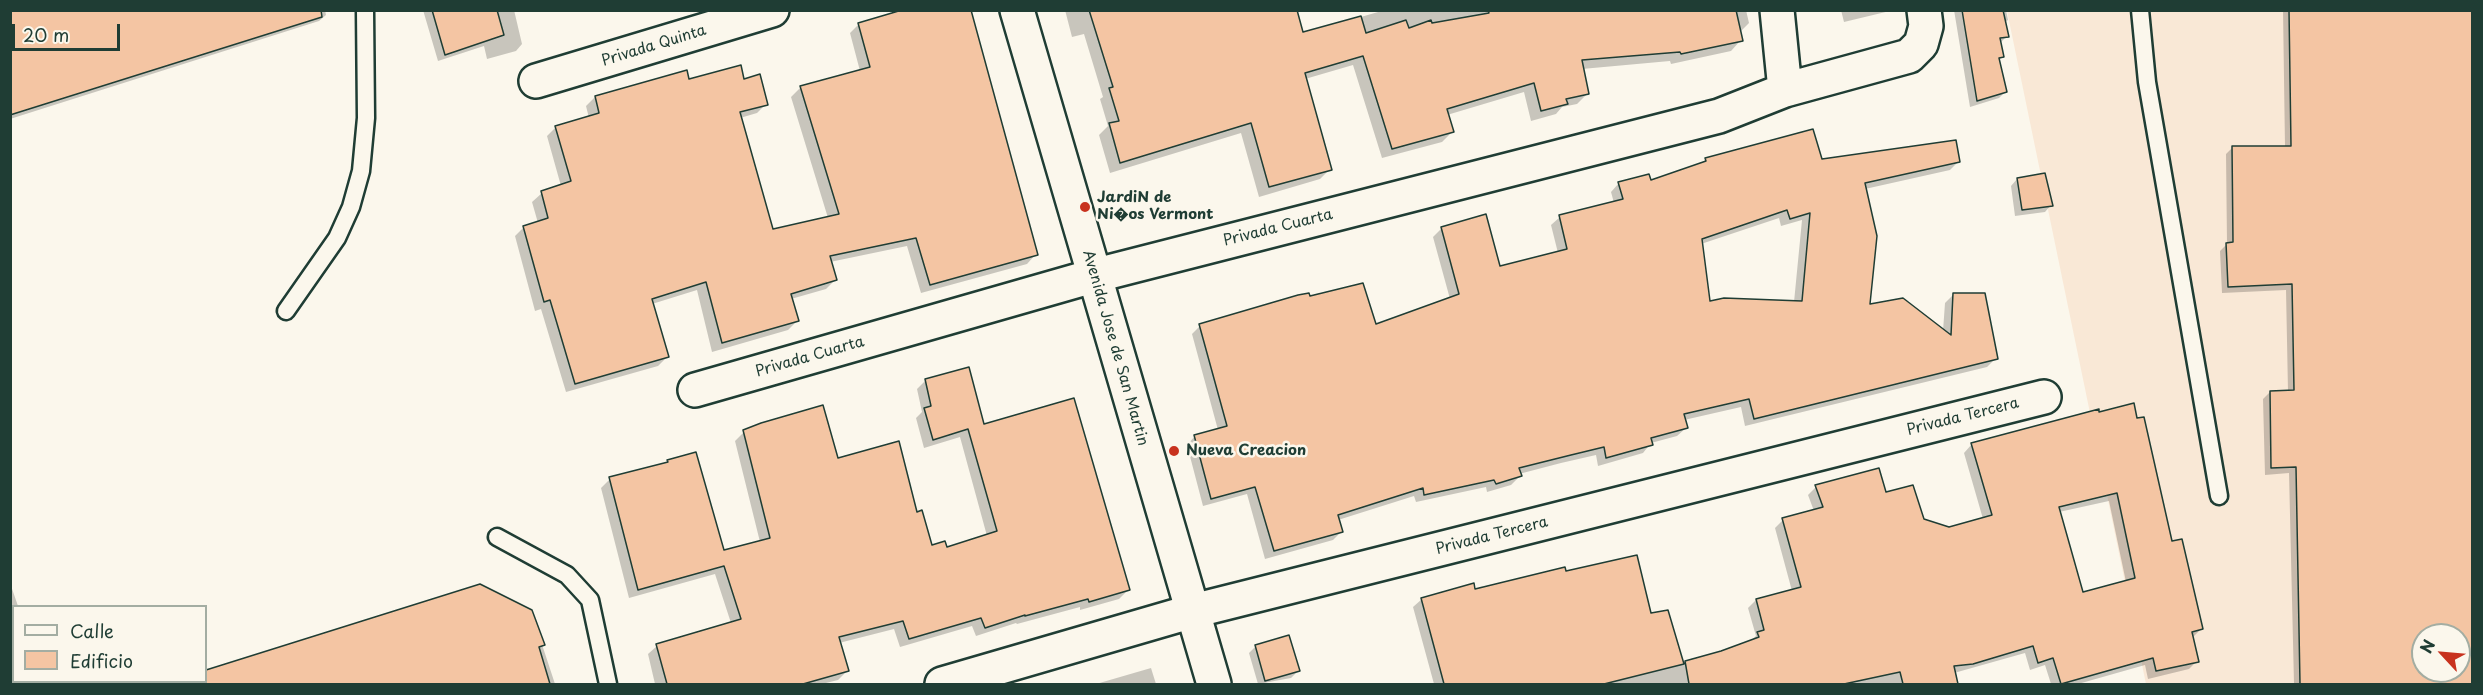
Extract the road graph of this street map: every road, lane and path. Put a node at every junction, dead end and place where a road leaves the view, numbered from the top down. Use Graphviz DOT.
graph roads {
  1 [pos="365,10"];
  2 [pos="772,10"];
  3 [pos="1017,10"];
  4 [pos="1777,10"];
  5 [pos="1924,10"];
  6 [pos="2140,10"];
  7 [pos="536,81"];
  8 [pos="1785,90"];
  9 [pos="1093,276"];
  10 [pos="286,311"];
  11 [pos="695,390"];
  12 [pos="2044,397"];
  13 [pos="2219,496"];
  14 [pos="497,537"];
  15 [pos="1193,611"];
  16 [pos="608,684"];
  17 [pos="942,684"];
  18 [pos="1214,684"];
  1 -- 10 [label="lane"];
  2 -- 7 [label="street, Privada Quinta"];
  3 -- 9 [label="street, Avenida Jose de San Martin"];
  4 -- 8 [label="street"];
  5 -- 8 [label="street, Privada Cuarta"];
  6 -- 13 [label="lane"];
  8 -- 9 [label="street, Privada Cuarta"];
  9 -- 11 [label="street, Privada Cuarta"];
  9 -- 15 [label="street, Avenida Jose de San Martin"];
  12 -- 15 [label="street, Privada Tercera"];
  14 -- 16 [label="lane"];
  15 -- 17 [label="street, Privada Tercera"];
  15 -- 18 [label="street, Avenida Jose de San Martin"];
}
